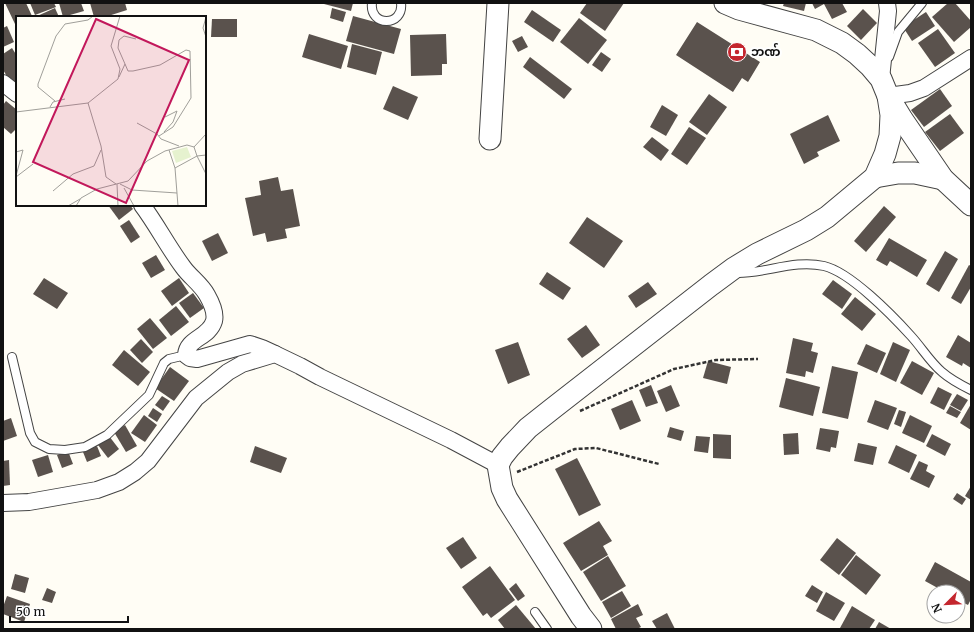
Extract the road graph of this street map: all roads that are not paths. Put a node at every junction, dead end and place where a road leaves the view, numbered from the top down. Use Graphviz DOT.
graph roads {
  1 [pos="372,3"];
  2 [pos="401,3"];
  3 [pos="498,3"];
  4 [pos="725,3"];
  5 [pos="887,3"];
  6 [pos="922,3"];
  7 [pos="971,58"];
  8 [pos="3,83"];
  9 [pos="885,88"];
  10 [pos="16,93"];
  11 [pos="490,140"];
  12 [pos="875,177"];
  13 [pos="943,179"];
  14 [pos="971,205"];
  15 [pos="143,206"];
  16 [pos="730,271"];
  17 [pos="275,354"];
  18 [pos="186,355"];
  19 [pos="12,357"];
  20 [pos="971,390"];
  21 [pos="499,472"];
  22 [pos="3,503"];
  23 [pos="534,612"];
  24 [pos="547,629"];
  25 [pos="591,629"];
  1 -- 2 [label="lane"];
  3 -- 11 [label="street"];
  4 -- 9 [label="street"];
  5 -- 9 [label="street"];
  6 -- 9 [label="lane"];
  7 -- 9 [label="street"];
  8 -- 10 [label="street"];
  9 -- 12 [label="street"];
  9 -- 13 [label="street"];
  12 -- 13 [label="street"];
  12 -- 16 [label="street"];
  13 -- 14 [label="street"];
  15 -- 18 [label="street"];
  16 -- 20 [label="lane"];
  16 -- 21 [label="street"];
  17 -- 18 [label="street"];
  17 -- 21 [label="street"];
  17 -- 22 [label="street"];
  18 -- 19 [label="lane"];
  21 -- 25 [label="street"];
  23 -- 24 [label="lane"];
}
